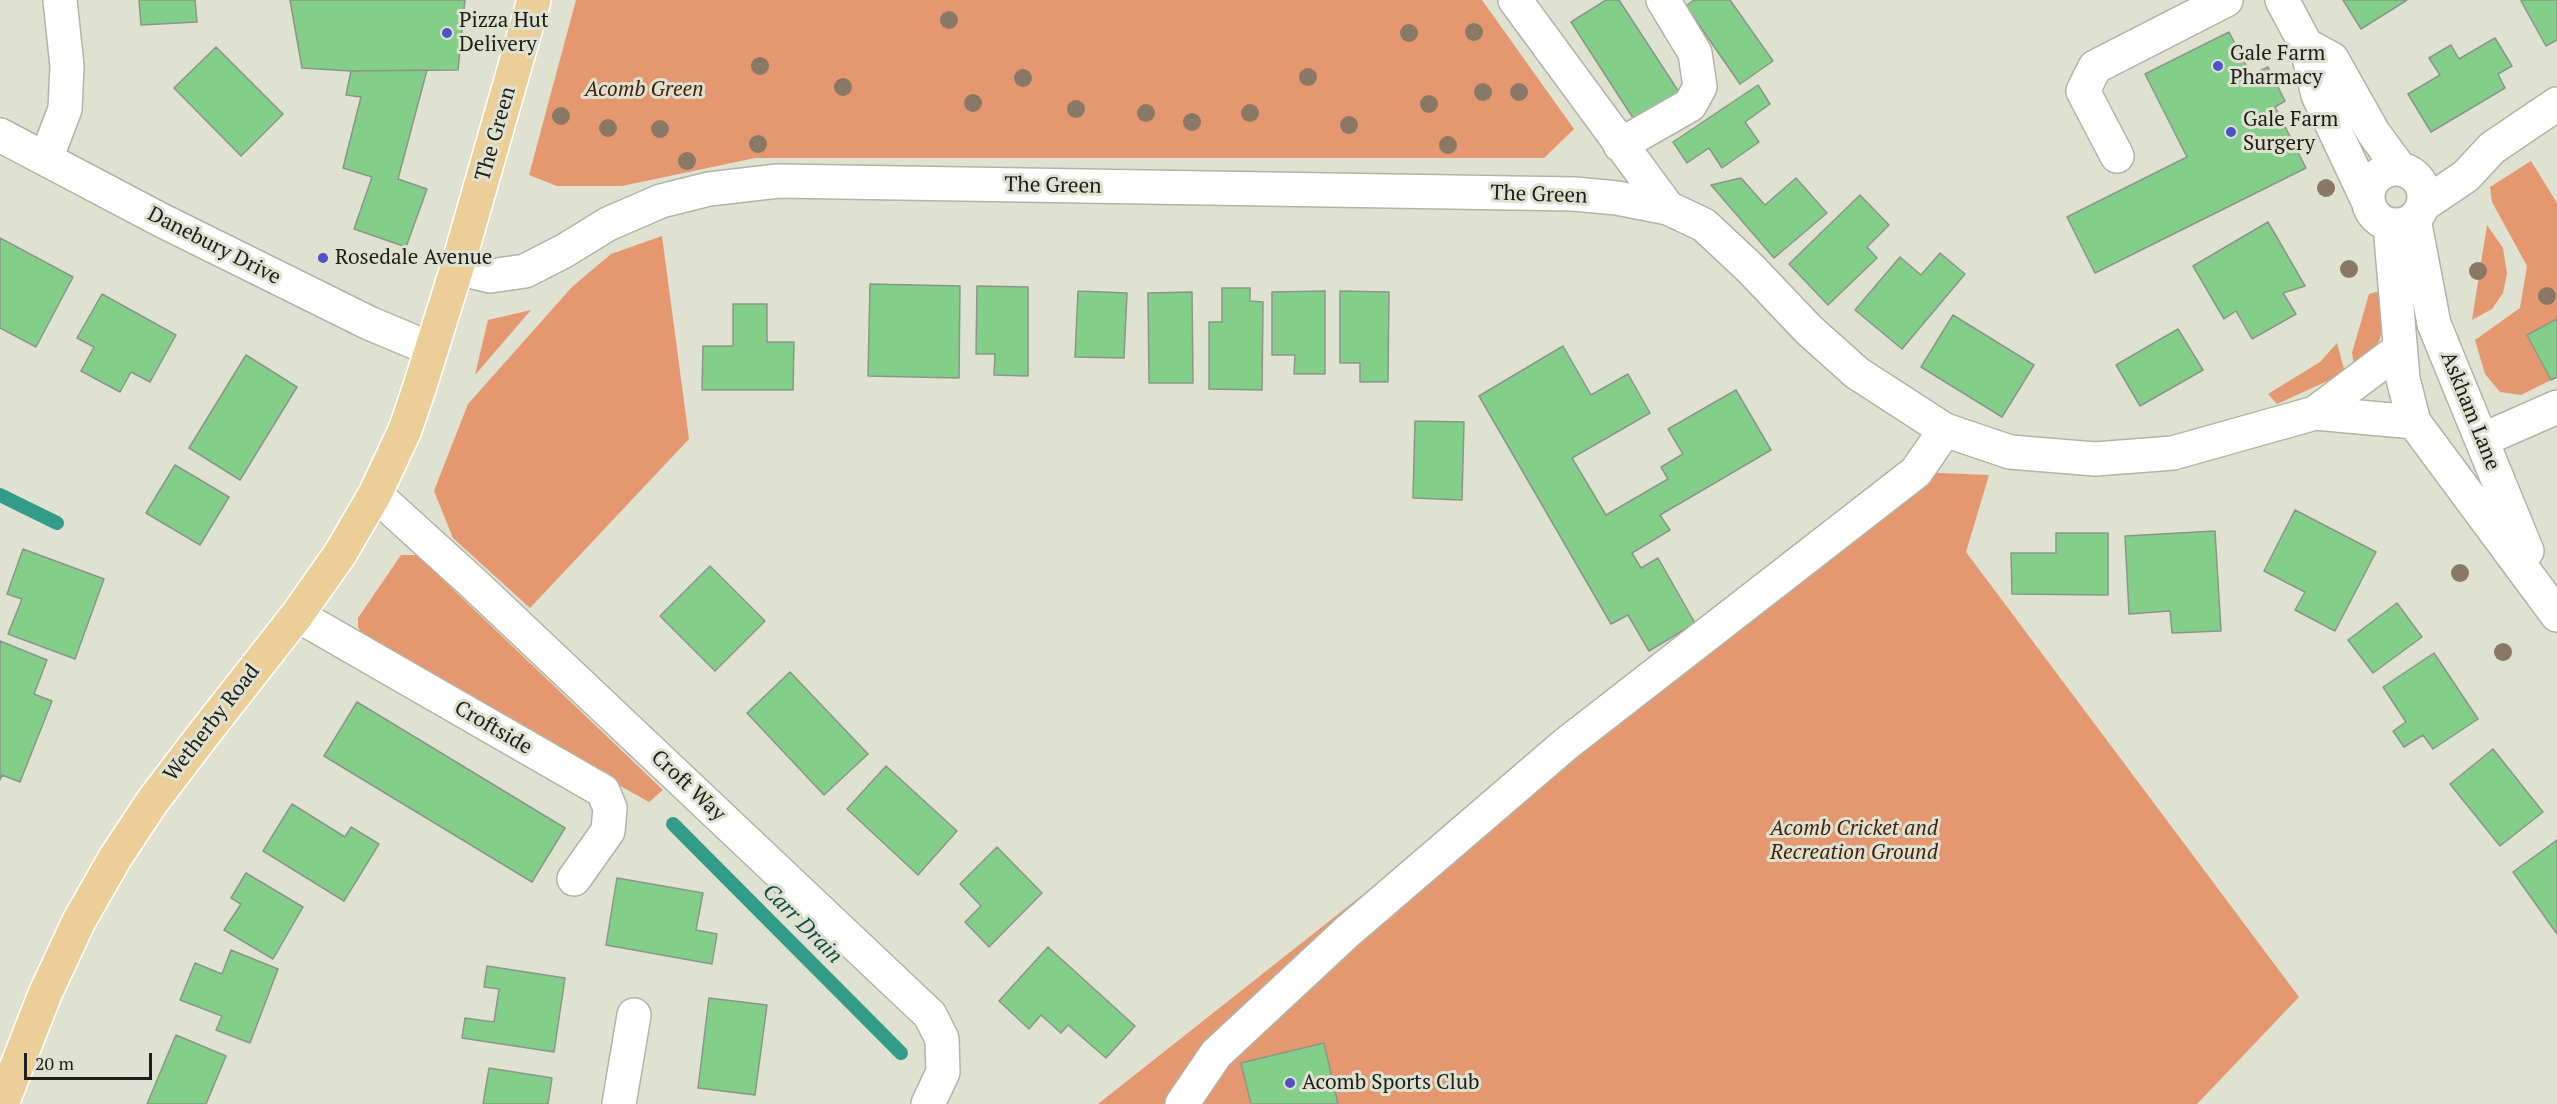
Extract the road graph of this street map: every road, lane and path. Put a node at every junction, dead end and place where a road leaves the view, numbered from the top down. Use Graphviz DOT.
graph roads {
  1 [pos="60,0"];
  2 [pos="534,0"];
  3 [pos="1515,0"];
  4 [pos="1663,0"];
  5 [pos="2226,0"];
  6 [pos="2282,0"];
  7 [pos="2306,45"];
  8 [pos="2557,104"];
  9 [pos="0,135"];
  10 [pos="1620,145"];
  11 [pos="2492,148"];
  12 [pos="2117,156"];
  13 [pos="46,159"];
  14 [pos="2406,171"];
  15 [pos="2367,199"];
  16 [pos="1668,208"];
  17 [pos="2409,217"];
  18 [pos="457,268"];
  19 [pos="431,349"];
  20 [pos="2400,349"];
  21 [pos="2557,407"];
  22 [pos="2315,414"];
  23 [pos="2414,422"];
  24 [pos="1945,430"];
  25 [pos="2482,440"];
  26 [pos="375,494"];
  27 [pos="2551,605"];
  28 [pos="297,615"];
  29 [pos="574,879"];
  30 [pos="634,1015"];
  31 [pos="2,1104"];
  32 [pos="619,1104"];
  33 [pos="928,1104"];
  34 [pos="1182,1104"];
  1 -- 13 [label="street"];
  2 -- 18 [label="main road, The Green"];
  3 -- 10 [label="street, The Green"];
  4 -- 10 [label="street"];
  5 -- 12 [label="street"];
  6 -- 7 [label="street"];
  7 -- 14 [label="street"];
  7 -- 15 [label="street"];
  8 -- 11 [label="street"];
  9 -- 13 [label="street, Danebury Drive"];
  10 -- 16 [label="street, The Green"];
  11 -- 14 [label="street"];
  11 -- 17 [label="street"];
  13 -- 19 [label="street, Danebury Drive"];
  14 -- 15 [label="street"];
  14 -- 17 [label="street"];
  15 -- 17 [label="street"];
  16 -- 18 [label="street, The Green"];
  16 -- 24 [label="street, The Green"];
  17 -- 20 [label="street, Askham Lane"];
  17 -- 25 [label="street, Askham Lane"];
  18 -- 19 [label="main road, The Green"];
  19 -- 26 [label="main road, Wetherby Road"];
  20 -- 22 [label="street"];
  20 -- 23 [label="street, Askham Lane"];
  21 -- 25 [label="street"];
  22 -- 23 [label="street"];
  22 -- 24 [label="street, The Green"];
  23 -- 27 [label="street, Askham Lane"];
  24 -- 34 [label="street"];
  25 -- 27 [label="street, Askham Lane"];
  26 -- 28 [label="main road, Wetherby Road"];
  26 -- 33 [label="street, Croft Way"];
  28 -- 29 [label="street, Croftside"];
  28 -- 31 [label="main road, Wetherby Road"];
  30 -- 32 [label="street"];
}
